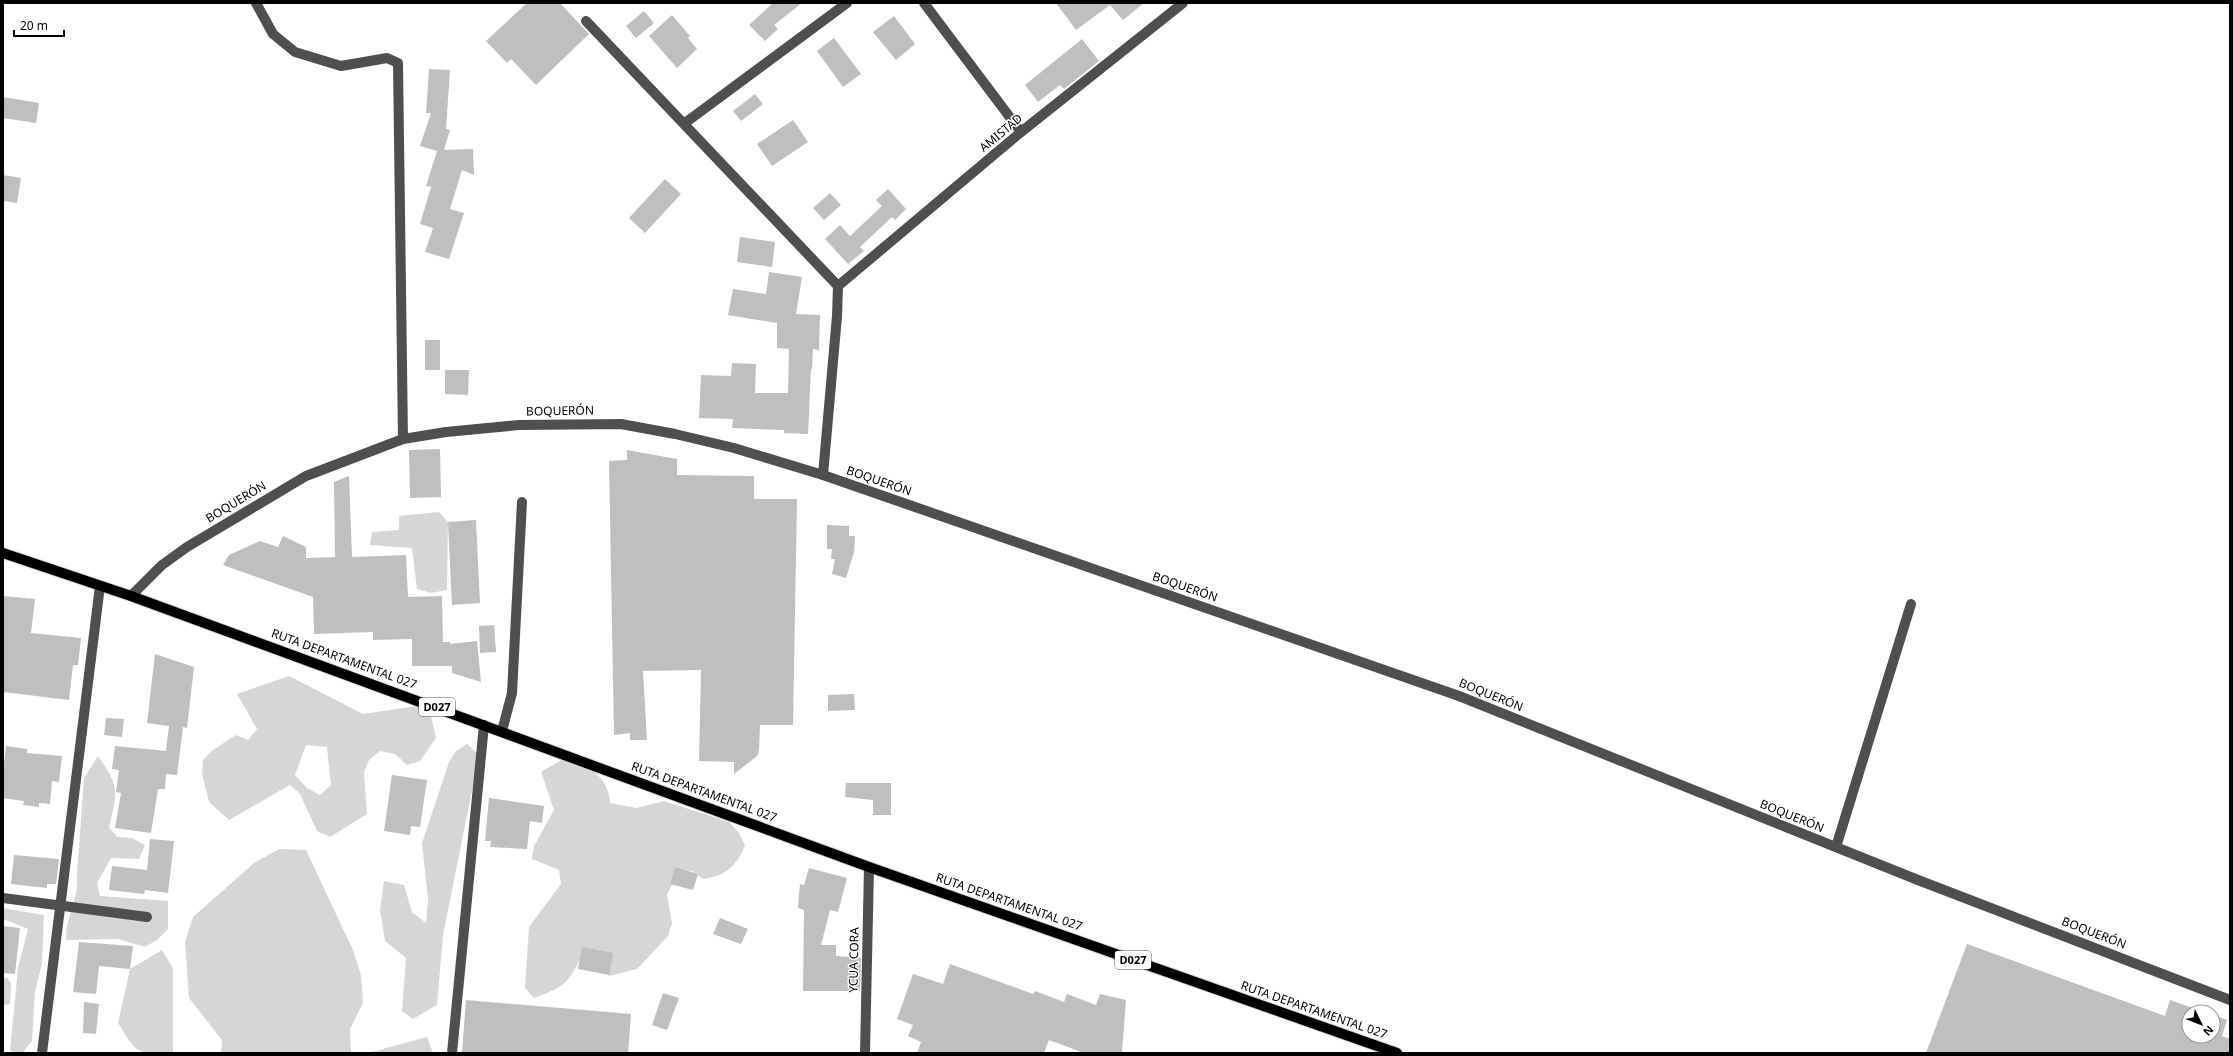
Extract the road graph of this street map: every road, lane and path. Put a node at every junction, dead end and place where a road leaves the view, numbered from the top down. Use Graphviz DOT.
graph roads {
  1 [pos="256,3"];
  2 [pos="847,3"];
  3 [pos="924,3"];
  4 [pos="1183,3"];
  5 [pos="586,21"];
  6 [pos="685,123"];
  7 [pos="1021,132"];
  8 [pos="838,286"];
  9 [pos="403,439"];
  10 [pos="823,475"];
  11 [pos="522,502"];
  12 [pos="3,554"];
  13 [pos="100,586"];
  14 [pos="131,596"];
  15 [pos="1911,604"];
  16 [pos="484,725"];
  17 [pos="502,731"];
  18 [pos="1836,847"];
  19 [pos="869,867"];
  20 [pos="3,898"];
  21 [pos="61,906"];
  22 [pos="147,917"];
  23 [pos="2230,1000"];
  24 [pos="42,1053"];
  25 [pos="452,1053"];
  26 [pos="865,1053"];
  27 [pos="1397,1053"];
  1 -- 9 [label="street"];
  2 -- 6 [label="street"];
  3 -- 7 [label="street"];
  4 -- 7 [label="street, AMISTAD"];
  5 -- 6 [label="street"];
  6 -- 8 [label="street"];
  7 -- 8 [label="street, AMISTAD"];
  8 -- 10 [label="street"];
  9 -- 10 [label="street, BOQUERÓN"];
  9 -- 14 [label="street, BOQUERÓN"];
  10 -- 18 [label="street, BOQUERÓN"];
  11 -- 17 [label="street"];
  12 -- 13 [label="main road, RUTA DEPARTAMENTAL 027 / D027"];
  13 -- 14 [label="main road, RUTA DEPARTAMENTAL 027 / D027"];
  13 -- 21 [label="street"];
  14 -- 16 [label="main road, RUTA DEPARTAMENTAL 027 / D027"];
  15 -- 18 [label="street"];
  16 -- 17 [label="main road, RUTA DEPARTAMENTAL 027 / D027"];
  16 -- 25 [label="street"];
  17 -- 19 [label="main road, RUTA DEPARTAMENTAL 027 / D027"];
  18 -- 23 [label="street, BOQUERÓN"];
  19 -- 26 [label="street, YCUA CORA"];
  19 -- 27 [label="main road, RUTA DEPARTAMENTAL 027 / D027"];
  20 -- 21 [label="street"];
  21 -- 22 [label="street"];
  21 -- 24 [label="street"];
}
